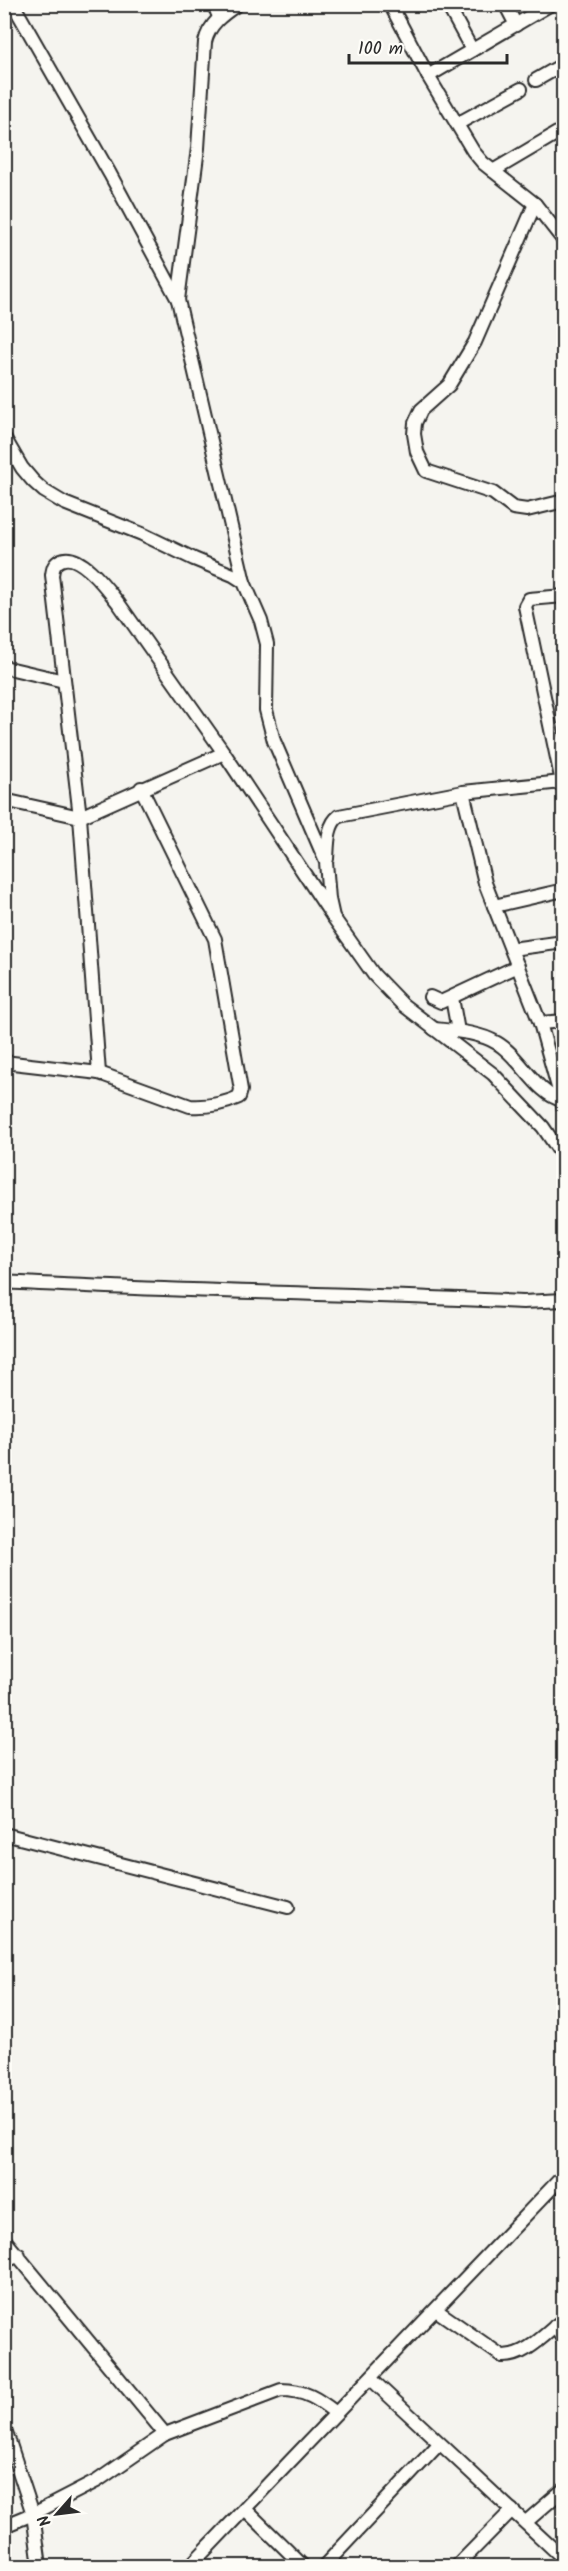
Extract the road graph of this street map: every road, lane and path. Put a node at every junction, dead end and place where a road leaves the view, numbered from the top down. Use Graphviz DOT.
graph roads {
  1 [pos="13,4"];
  2 [pos="213,4"];
  3 [pos="238,4"];
  4 [pos="390,4"];
  5 [pos="447,4"];
  6 [pos="505,4"];
  7 [pos="551,4"];
  8 [pos="219,16"];
  9 [pos="516,26"];
  10 [pos="472,50"];
  11 [pos="564,64"];
  12 [pos="428,76"];
  13 [pos="536,80"];
  14 [pos="522,88"];
  15 [pos="457,124"];
  16 [pos="564,129"];
  17 [pos="493,171"];
  18 [pos="536,204"];
  19 [pos="564,241"];
  20 [pos="178,300"];
  21 [pos="4,437"];
  22 [pos="564,501"];
  23 [pos="244,582"];
  24 [pos="564,596"];
  25 [pos="4,667"];
  26 [pos="64,681"];
  27 [pos="224,753"];
  28 [pos="563,782"];
  29 [pos="141,789"];
  30 [pos="463,792"];
  31 [pos="4,800"];
  32 [pos="80,818"];
  33 [pos="326,862"];
  34 [pos="564,890"];
  35 [pos="494,906"];
  36 [pos="333,917"];
  37 [pos="564,942"];
  38 [pos="511,950"];
  39 [pos="518,966"];
  40 [pos="430,997"];
  41 [pos="452,998"];
  42 [pos="564,1021"];
  43 [pos="540,1023"];
  44 [pos="433,1029"];
  45 [pos="458,1031"];
  46 [pos="4,1062"];
  47 [pos="99,1073"];
  48 [pos="562,1103"];
  49 [pos="564,1158"];
  50 [pos="4,1282"];
  51 [pos="564,1300"];
  52 [pos="4,1834"];
  53 [pos="288,1908"];
  54 [pos="564,2175"];
  55 [pos="4,2239"];
  56 [pos="19,2255"];
  57 [pos="4,2262"];
  58 [pos="436,2310"];
  59 [pos="559,2322"];
  60 [pos="564,2341"];
  61 [pos="371,2379"];
  62 [pos="336,2413"];
  63 [pos="4,2426"];
  64 [pos="165,2434"];
  65 [pos="439,2444"];
  66 [pos="564,2489"];
  67 [pos="245,2509"];
  68 [pos="512,2510"];
  69 [pos="33,2514"];
  70 [pos="526,2522"];
  71 [pos="4,2526"];
  72 [pos="564,2559"];
  73 [pos="39,2566"];
  74 [pos="190,2566"];
  75 [pos="303,2566"];
  76 [pos="324,2566"];
  77 [pos="458,2566"];
  1 -- 20 [label="street"];
  2 -- 8 [label="street"];
  3 -- 8 [label="street"];
  4 -- 12 [label="street"];
  5 -- 10 [label="street"];
  6 -- 9 [label="street"];
  7 -- 9 [label="street"];
  8 -- 20 [label="street"];
  9 -- 10 [label="street"];
  10 -- 12 [label="street"];
  11 -- 13 [label="street"];
  12 -- 15 [label="street"];
  14 -- 15 [label="street"];
  15 -- 17 [label="street"];
  16 -- 17 [label="street"];
  17 -- 18 [label="street"];
  18 -- 19 [label="street"];
  18 -- 22 [label="street"];
  20 -- 23 [label="street"];
  21 -- 23 [label="street"];
  23 -- 33 [label="street"];
  24 -- 28 [label="street"];
  25 -- 26 [label="street"];
  26 -- 27 [label="street"];
  26 -- 32 [label="street"];
  27 -- 29 [label="street"];
  27 -- 36 [label="street"];
  28 -- 30 [label="street"];
  29 -- 32 [label="street"];
  29 -- 47 [label="street"];
  30 -- 33 [label="street"];
  30 -- 35 [label="street"];
  31 -- 32 [label="street"];
  32 -- 47 [label="street"];
  33 -- 36 [label="street"];
  34 -- 35 [label="street"];
  35 -- 38 [label="street"];
  36 -- 44 [label="street"];
  37 -- 38 [label="street"];
  38 -- 39 [label="street"];
  39 -- 41 [label="street"];
  39 -- 43 [label="street"];
  40 -- 41 [label="street"];
  41 -- 45 [label="street"];
  42 -- 43 [label="street"];
  43 -- 48 [label="street"];
  44 -- 45 [label="street"];
  44 -- 49 [label="street"];
  45 -- 48 [label="street"];
  46 -- 47 [label="street"];
  50 -- 51 [label="street"];
  52 -- 53 [label="street"];
  54 -- 58 [label="street"];
  55 -- 56 [label="street"];
  56 -- 57 [label="street"];
  56 -- 64 [label="street"];
  58 -- 59 [label="street"];
  58 -- 61 [label="street"];
  59 -- 60 [label="street"];
  61 -- 62 [label="street"];
  61 -- 65 [label="street"];
  62 -- 64 [label="street"];
  62 -- 67 [label="street"];
  63 -- 69 [label="street"];
  64 -- 69 [label="street"];
  65 -- 68 [label="street"];
  65 -- 76 [label="street"];
  66 -- 70 [label="street"];
  67 -- 74 [label="street"];
  67 -- 75 [label="street"];
  68 -- 70 [label="street"];
  68 -- 77 [label="street"];
  69 -- 71 [label="street"];
  69 -- 73 [label="street"];
  70 -- 72 [label="street"];
}
